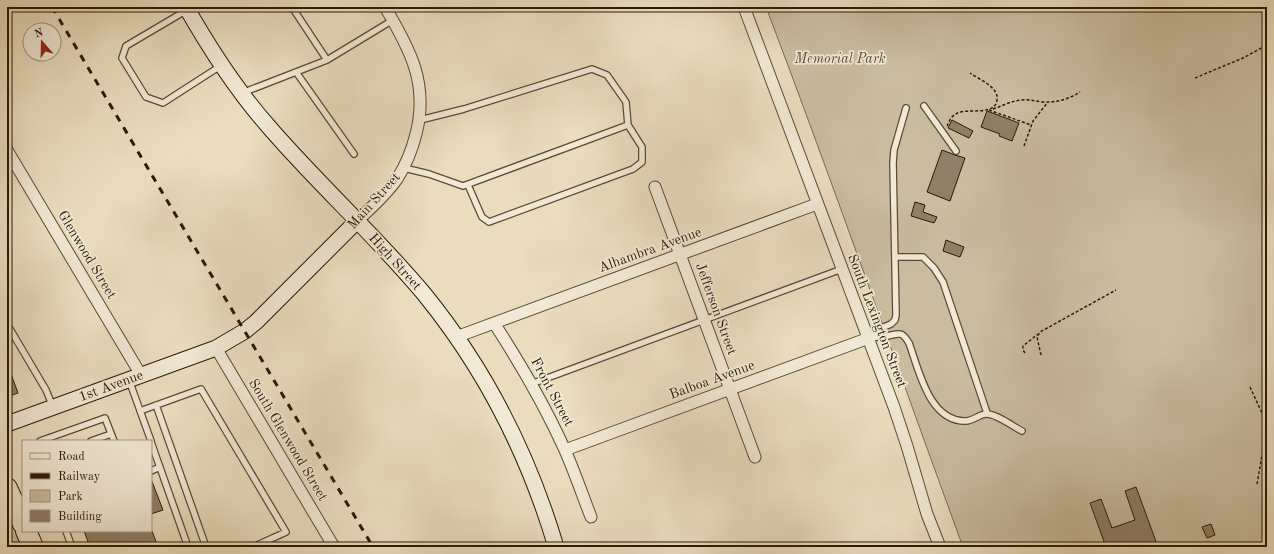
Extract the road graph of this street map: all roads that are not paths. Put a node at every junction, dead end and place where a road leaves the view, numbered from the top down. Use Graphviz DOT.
graph roads {
  1 [pos="292,7"];
  2 [pos="385,7"];
  3 [pos="744,7"];
  4 [pos="187,8"];
  5 [pos="393,20"];
  6 [pos="327,60"];
  7 [pos="222,65"];
  8 [pos="296,72"];
  9 [pos="242,93"];
  10 [pos="924,106"];
  11 [pos="906,108"];
  12 [pos="420,120"];
  13 [pos="628,125"];
  14 [pos="7,150"];
  15 [pos="956,151"];
  16 [pos="354,154"];
  17 [pos="404,168"];
  18 [pos="468,185"];
  19 [pos="655,187"];
  20 [pos="817,204"];
  21 [pos="357,222"];
  22 [pos="680,255"];
  23 [pos="895,257"];
  24 [pos="842,269"];
  25 [pos="704,320"];
  26 [pos="494,323"];
  27 [pos="7,324"];
  28 [pos="456,337"];
  29 [pos="869,338"];
  30 [pos="216,348"];
  31 [pos="135,377"];
  32 [pos="531,384"];
  33 [pos="730,389"];
  34 [pos="156,405"];
  35 [pos="53,407"];
  36 [pos="140,411"];
  37 [pos="987,413"];
  38 [pos="7,424"];
  39 [pos="1022,431"];
  40 [pos="111,434"];
  41 [pos="43,440"];
  42 [pos="94,440"];
  43 [pos="114,440"];
  44 [pos="151,440"];
  45 [pos="152,444"];
  46 [pos="565,450"];
  47 [pos="755,457"];
  48 [pos="160,467"];
  49 [pos="152,471"];
  50 [pos="7,488"];
  51 [pos="591,517"];
  52 [pos="22,522"];
  53 [pos="26,532"];
  54 [pos="66,532"];
  55 [pos="33,547"];
  56 [pos="72,547"];
  57 [pos="188,547"];
  58 [pos="206,547"];
  59 [pos="253,547"];
  60 [pos="334,547"];
  61 [pos="556,547"];
  62 [pos="940,547"];
  1 -- 6 [label="lane"];
  2 -- 5 [label="street, Main Street"];
  3 -- 20 [label="street, South Lexington Street"];
  4 -- 7 [label="main road, High Street"];
  4 -- 7 [label="lane"];
  5 -- 6 [label="lane"];
  5 -- 12 [label="street, Main Street"];
  6 -- 8 [label="lane"];
  7 -- 9 [label="main road, High Street"];
  8 -- 9 [label="lane"];
  8 -- 16 [label="lane"];
  9 -- 21 [label="main road, High Street"];
  10 -- 15 [label="lane"];
  11 -- 23 [label="lane"];
  12 -- 13 [label="lane"];
  12 -- 17 [label="street, Main Street"];
  13 -- 18 [label="lane"];
  13 -- 18 [label="lane"];
  14 -- 31 [label="street, Glenwood Street"];
  17 -- 18 [label="lane"];
  17 -- 21 [label="street, Main Street"];
  19 -- 22 [label="street, Jefferson Street"];
  20 -- 22 [label="street, Alhambra Avenue"];
  20 -- 24 [label="street, South Lexington Street"];
  21 -- 28 [label="main road, High Street"];
  21 -- 30 [label="main road, Main Street"];
  22 -- 25 [label="street, Jefferson Street"];
  22 -- 26 [label="street, Alhambra Avenue"];
  23 -- 29 [label="lane"];
  23 -- 37 [label="lane"];
  24 -- 25 [label="lane"];
  24 -- 29 [label="street, South Lexington Street"];
  25 -- 32 [label="lane"];
  25 -- 33 [label="street, Jefferson Street"];
  26 -- 28 [label="street"];
  26 -- 32 [label="street, Front Street"];
  27 -- 35 [label="lane"];
  28 -- 61 [label="main road, High Street"];
  29 -- 33 [label="street, Balboa Avenue"];
  29 -- 37 [label="lane"];
  29 -- 62 [label="street, South Lexington Street"];
  30 -- 31 [label="main road, 1st Avenue"];
  30 -- 60 [label="street, South Glenwood Street"];
  31 -- 35 [label="main road, 1st Avenue"];
  31 -- 36 [label="lane"];
  32 -- 46 [label="street, Front Street"];
  33 -- 46 [label="street, Balboa Avenue"];
  33 -- 47 [label="street, Jefferson Street"];
  34 -- 36 [label="lane"];
  34 -- 58 [label="lane"];
  34 -- 59 [label="lane"];
  35 -- 38 [label="main road, 1st Avenue"];
  36 -- 44 [label="lane"];
  37 -- 39 [label="lane"];
  40 -- 41 [label="lane"];
  40 -- 42 [label="lane"];
  40 -- 43 [label="lane"];
  45 -- 48 [label="lane"];
  46 -- 51 [label="street, Front Street"];
  48 -- 49 [label="lane"];
  48 -- 57 [label="lane"];
  50 -- 52 [label="highway"];
  53 -- 55 [label="highway"];
  54 -- 56 [label="lane"];
}
